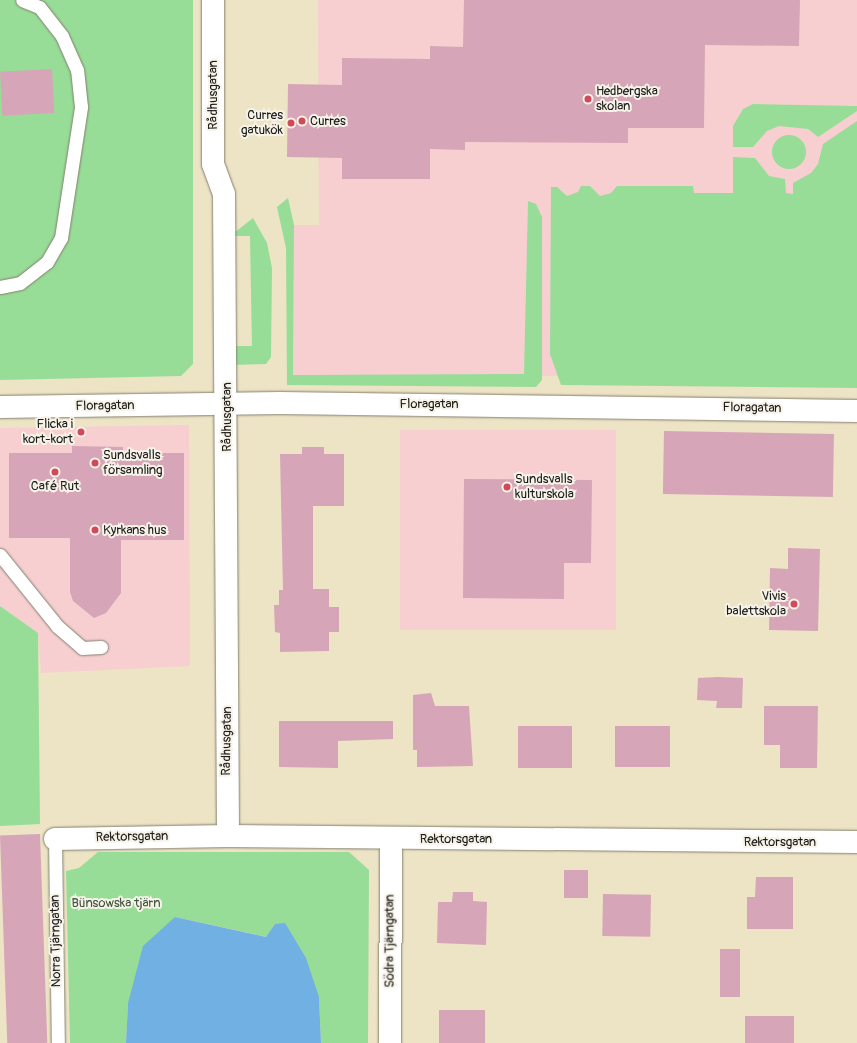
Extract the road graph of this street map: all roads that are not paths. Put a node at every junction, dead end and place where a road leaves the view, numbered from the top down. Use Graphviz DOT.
graph roads {
  1 [pos="22,0"];
  2 [pos="213,0"];
  3 [pos="0,287"];
  4 [pos="227,404"];
  5 [pos="0,407"];
  6 [pos="857,411"];
  7 [pos="0,555"];
  8 [pos="101,647"];
  9 [pos="228,836"];
  10 [pos="55,839"];
  11 [pos="390,840"];
  12 [pos="857,842"];
  13 [pos="58,1043"];
  14 [pos="390,1043"];
  1 -- 3 [label="lane"];
  2 -- 4 [label="street, Rådhusgatan"];
  4 -- 5 [label="street, Floragatan"];
  4 -- 6 [label="street, Floragatan"];
  4 -- 9 [label="street, Rådhusgatan"];
  7 -- 8 [label="lane"];
  9 -- 10 [label="street, Rektorsgatan"];
  9 -- 11 [label="street, Rektorsgatan"];
  10 -- 13 [label="lane, Norra Tjärngatan"];
  11 -- 12 [label="street, Rektorsgatan"];
  11 -- 14 [label="street, Södra Tjärngatan"];
}
